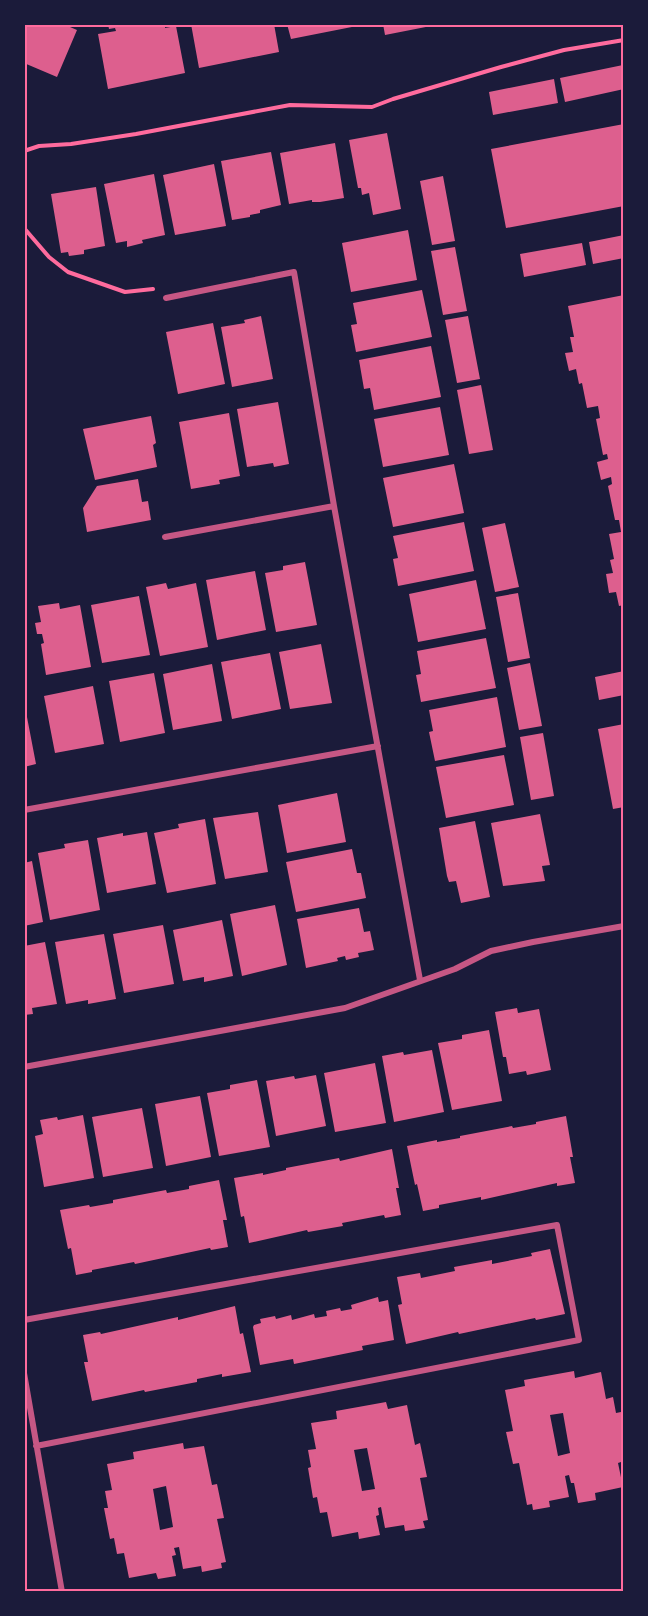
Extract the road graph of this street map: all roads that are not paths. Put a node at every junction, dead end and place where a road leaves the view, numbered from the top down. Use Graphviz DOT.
graph roads {
  1 [pos="166,298"];
  2 [pos="334,506"];
  3 [pos="165,537"];
  4 [pos="378,746"];
  5 [pos="24,810"];
  6 [pos="624,926"];
  7 [pos="420,980"];
  8 [pos="24,1067"];
  9 [pos="24,1320"];
  10 [pos="24,1373"];
  11 [pos="36,1446"];
  12 [pos="62,1592"];
  1 -- 2 [label="street"];
  2 -- 3 [label="street"];
  2 -- 4 [label="street"];
  4 -- 5 [label="street"];
  4 -- 7 [label="street"];
  6 -- 7 [label="street"];
  7 -- 8 [label="street"];
  9 -- 11 [label="street"];
  10 -- 11 [label="street"];
  11 -- 12 [label="street"];
}
